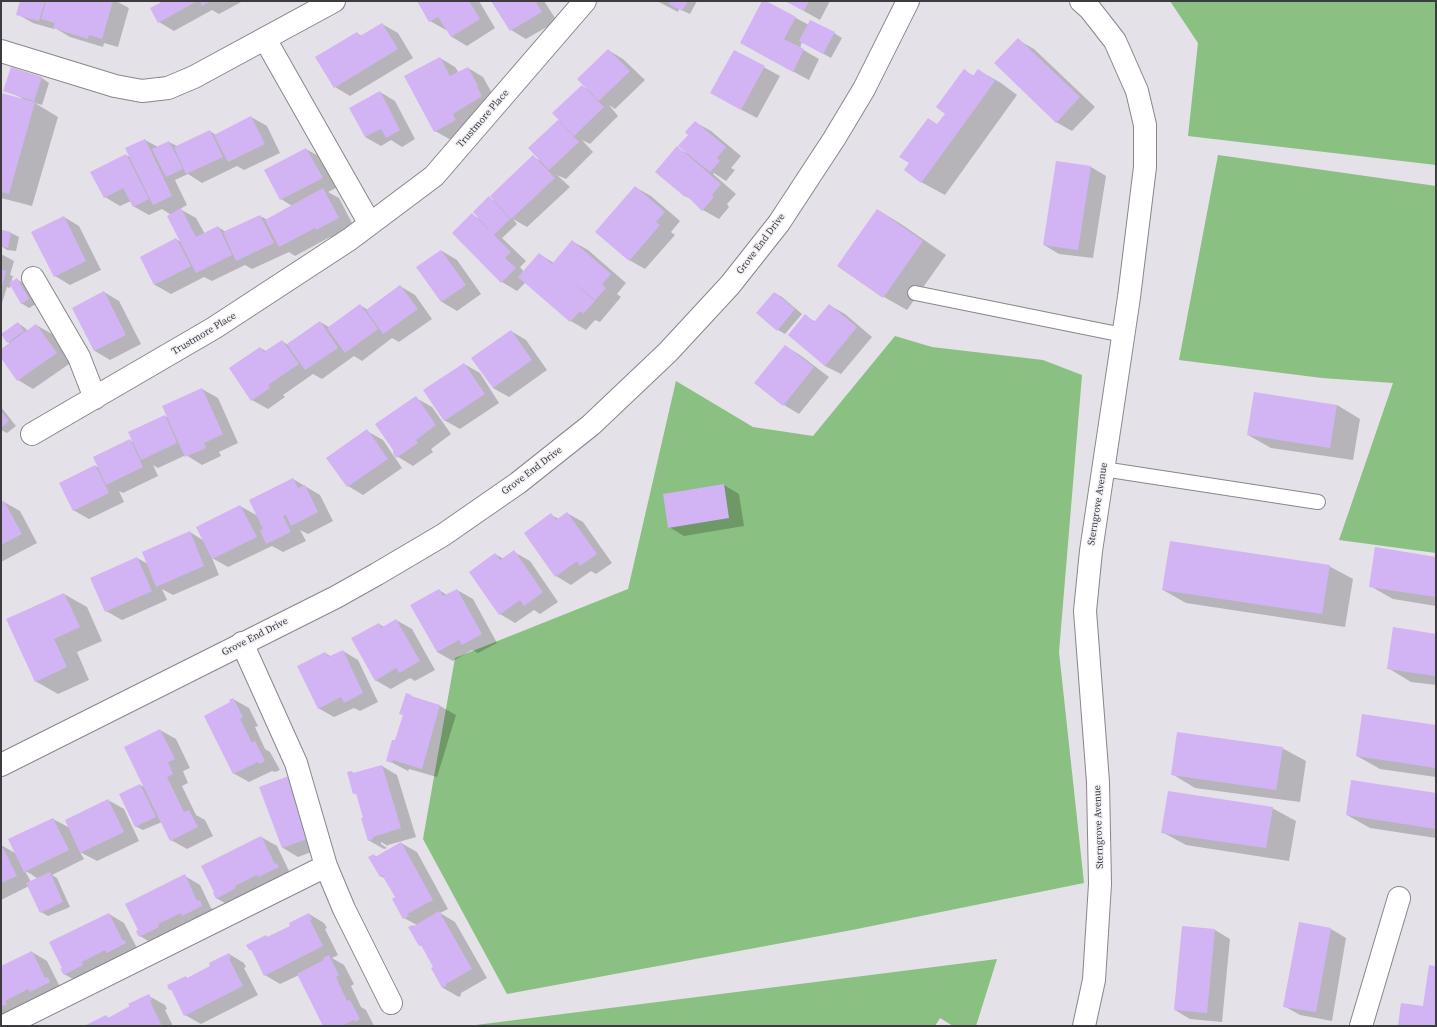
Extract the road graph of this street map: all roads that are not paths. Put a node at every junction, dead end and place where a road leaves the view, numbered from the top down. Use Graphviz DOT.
graph roads {
  1 [pos="334,1"];
  2 [pos="585,1"];
  3 [pos="908,1"];
  4 [pos="1081,1"];
  5 [pos="265,39"];
  6 [pos="1,52"];
  7 [pos="370,224"];
  8 [pos="33,278"];
  9 [pos="915,293"];
  10 [pos="1123,335"];
  11 [pos="95,398"];
  12 [pos="32,434"];
  13 [pos="1103,469"];
  14 [pos="1318,502"];
  15 [pos="242,643"];
  16 [pos="1,766"];
  17 [pos="326,866"];
  18 [pos="1399,898"];
  19 [pos="391,1003"];
  20 [pos="4,1026"];
  21 [pos="1084,1026"];
  22 [pos="1361,1026"];
  1 -- 5 [label="street"];
  2 -- 7 [label="street, Trustmore Place"];
  3 -- 15 [label="street, Grove End Drive"];
  4 -- 10 [label="street, Sterngrove Avenue"];
  5 -- 6 [label="street"];
  5 -- 7 [label="street"];
  7 -- 11 [label="street, Trustmore Place"];
  8 -- 11 [label="street"];
  9 -- 10 [label="lane"];
  10 -- 13 [label="street, Sterngrove Avenue"];
  11 -- 12 [label="street, Trustmore Place"];
  13 -- 14 [label="lane"];
  13 -- 21 [label="street, Sterngrove Avenue"];
  15 -- 16 [label="street, Grove End Drive"];
  15 -- 17 [label="street"];
  17 -- 19 [label="street"];
  17 -- 20 [label="street"];
  18 -- 22 [label="street"];
}
